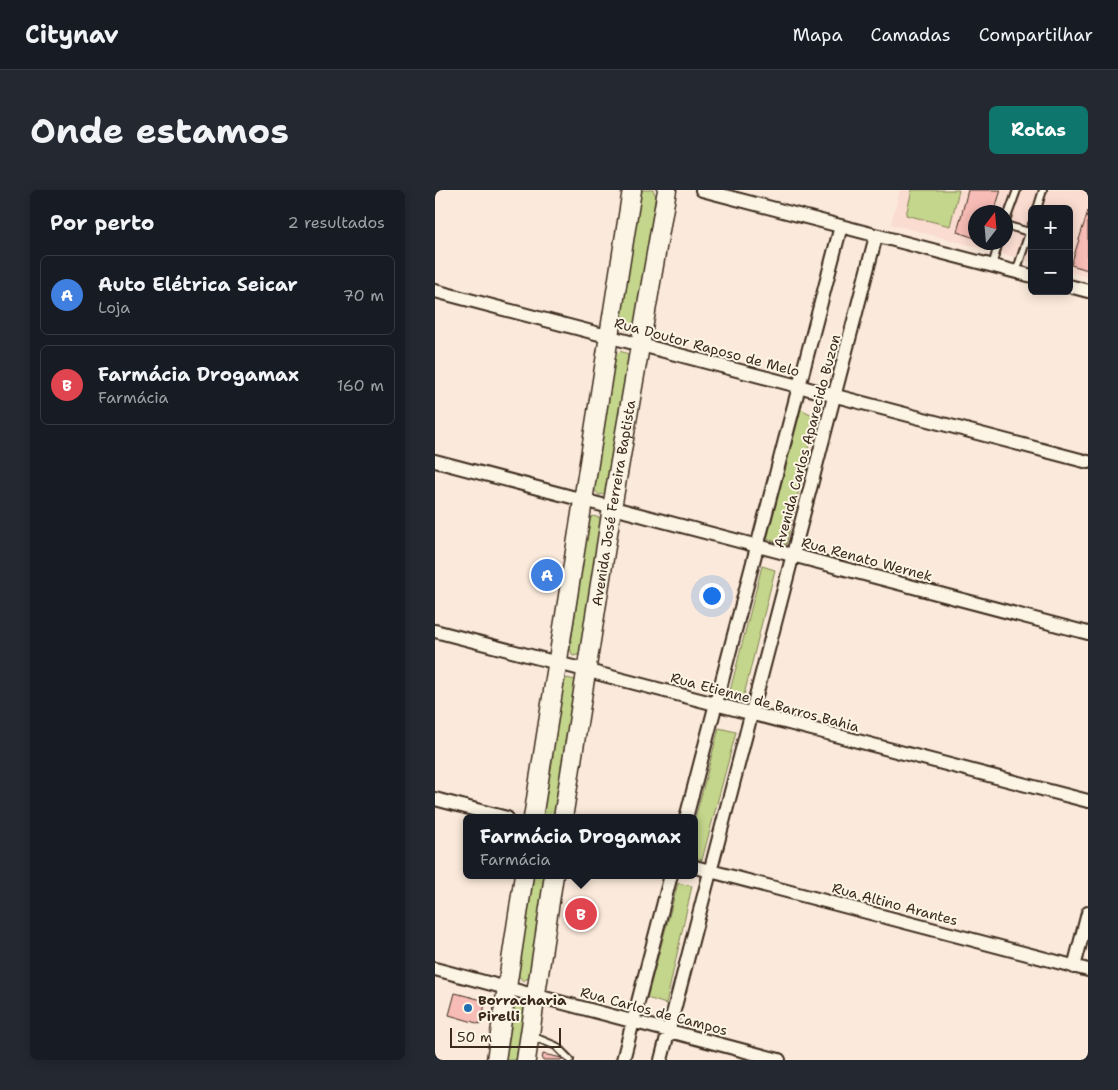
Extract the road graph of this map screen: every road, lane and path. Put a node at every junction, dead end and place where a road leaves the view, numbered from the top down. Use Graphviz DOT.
graph roads {
  1 [pos="633,190"];
  2 [pos="667,190"];
  3 [pos="702,190"];
  4 [pos="1017,190"];
  5 [pos="1043,190"];
  6 [pos="1012,205"];
  7 [pos="1038,205"];
  8 [pos="841,226"];
  9 [pos="1013,227"];
  10 [pos="1028,232"];
  11 [pos="1028,235"];
  12 [pos="876,236"];
  13 [pos="996,250"];
  14 [pos="991,266"];
  15 [pos="1016,272"];
  16 [pos="1028,275"];
  17 [pos="1073,287"];
  18 [pos="435,291"];
  19 [pos="1088,291"];
  20 [pos="609,337"];
  21 [pos="640,345"];
  22 [pos="799,386"];
  23 [pos="835,396"];
  24 [pos="435,461"];
  25 [pos="1088,462"];
  26 [pos="583,500"];
  27 [pos="612,508"];
  28 [pos="757,546"];
  29 [pos="793,555"];
  30 [pos="435,630"];
  31 [pos="1088,633"];
  32 [pos="556,662"];
  33 [pos="588,671"];
  34 [pos="716,704"];
  35 [pos="751,713"];
  36 [pos="435,799"];
  37 [pos="1088,802"];
  38 [pos="492,814"];
  39 [pos="534,814"];
  40 [pos="564,814"];
  41 [pos="687,814"];
  42 [pos="698,868"];
  43 [pos="710,871"];
  44 [pos="523,879"];
  45 [pos="553,879"];
  46 [pos="670,879"];
  47 [pos="1088,913"];
  48 [pos="1074,966"];
  49 [pos="435,969"];
  50 [pos="1088,970"];
  51 [pos="507,988"];
  52 [pos="534,995"];
  53 [pos="633,1021"];
  54 [pos="669,1030"];
  55 [pos="529,1035"];
  56 [pos="496,1060"];
  57 [pos="526,1060"];
  58 [pos="570,1060"];
  59 [pos="623,1060"];
  60 [pos="661,1060"];
  61 [pos="779,1060"];
  1 -- 20 [label="main road"];
  2 -- 21 [label="main road, Avenida José Ferreira Baptista"];
  3 -- 8 [label="street"];
  4 -- 6 [label="lane"];
  5 -- 7 [label="lane"];
  8 -- 12 [label="street"];
  8 -- 22 [label="street, Avenida Carlos Aparecido Buzon"];
  9 -- 10 [label="lane"];
  11 -- 15 [label="lane"];
  12 -- 14 [label="street"];
  12 -- 23 [label="street, Avenida Carlos Aparecido Buzon"];
  13 -- 14 [label="lane"];
  14 -- 15 [label="street"];
  15 -- 16 [label="street"];
  17 -- 19 [label="street"];
  18 -- 20 [label="street, Rua Doutor Raposo de Melo"];
  20 -- 21 [label="street, Rua Doutor Raposo de Melo"];
  20 -- 26 [label="main road"];
  21 -- 22 [label="street, Rua Doutor Raposo de Melo"];
  21 -- 27 [label="main road, Avenida José Ferreira Baptista"];
  22 -- 23 [label="street, Rua Doutor Raposo de Melo"];
  22 -- 28 [label="street, Avenida Carlos Aparecido Buzon"];
  23 -- 25 [label="street, Rua Doutor Raposo de Melo"];
  23 -- 29 [label="street, Avenida Carlos Aparecido Buzon"];
  24 -- 26 [label="street, Rua Renato Wernek"];
  26 -- 27 [label="street, Rua Renato Wernek"];
  26 -- 32 [label="main road"];
  27 -- 28 [label="street, Rua Renato Wernek"];
  27 -- 33 [label="main road, Avenida José Ferreira Baptista"];
  28 -- 29 [label="street, Rua Renato Wernek"];
  28 -- 34 [label="street, Avenida Carlos Aparecido Buzon"];
  29 -- 31 [label="street, Rua Renato Wernek"];
  29 -- 35 [label="street, Avenida Carlos Aparecido Buzon"];
  30 -- 32 [label="street, Rua Etienne de Barros Bahia"];
  32 -- 33 [label="street, Rua Etienne de Barros Bahia"];
  32 -- 39 [label="main road"];
  33 -- 34 [label="street, Rua Etienne de Barros Bahia"];
  33 -- 40 [label="main road, Avenida José Ferreira Baptista"];
  34 -- 35 [label="street, Rua Etienne de Barros Bahia"];
  34 -- 41 [label="street, Avenida Carlos Aparecido Buzon"];
  35 -- 37 [label="street, Rua Etienne de Barros Bahia"];
  35 -- 43 [label="street, Avenida Carlos Aparecido Buzon"];
  36 -- 38 [label="street"];
  42 -- 43 [label="street, Rua Altino Arantes"];
  43 -- 48 [label="street, Rua Altino Arantes"];
  43 -- 54 [label="street, Avenida Carlos Aparecido Buzon"];
  44 -- 51 [label="main road"];
  45 -- 52 [label="main road"];
  46 -- 53 [label="street"];
  47 -- 48 [label="street"];
  48 -- 50 [label="street, Rua Altino Arantes"];
  49 -- 51 [label="street, Rua Carlos de Campos"];
  51 -- 52 [label="street, Rua Carlos de Campos"];
  51 -- 56 [label="main road"];
  52 -- 53 [label="street, Rua Carlos de Campos"];
  52 -- 55 [label="main road"];
  53 -- 54 [label="street, Rua Carlos de Campos"];
  53 -- 59 [label="street"];
  54 -- 60 [label="street, Avenida Carlos Aparecido Buzon"];
  54 -- 61 [label="street, Rua Carlos de Campos"];
  55 -- 57 [label="main road"];
  55 -- 58 [label="lane"];
}
